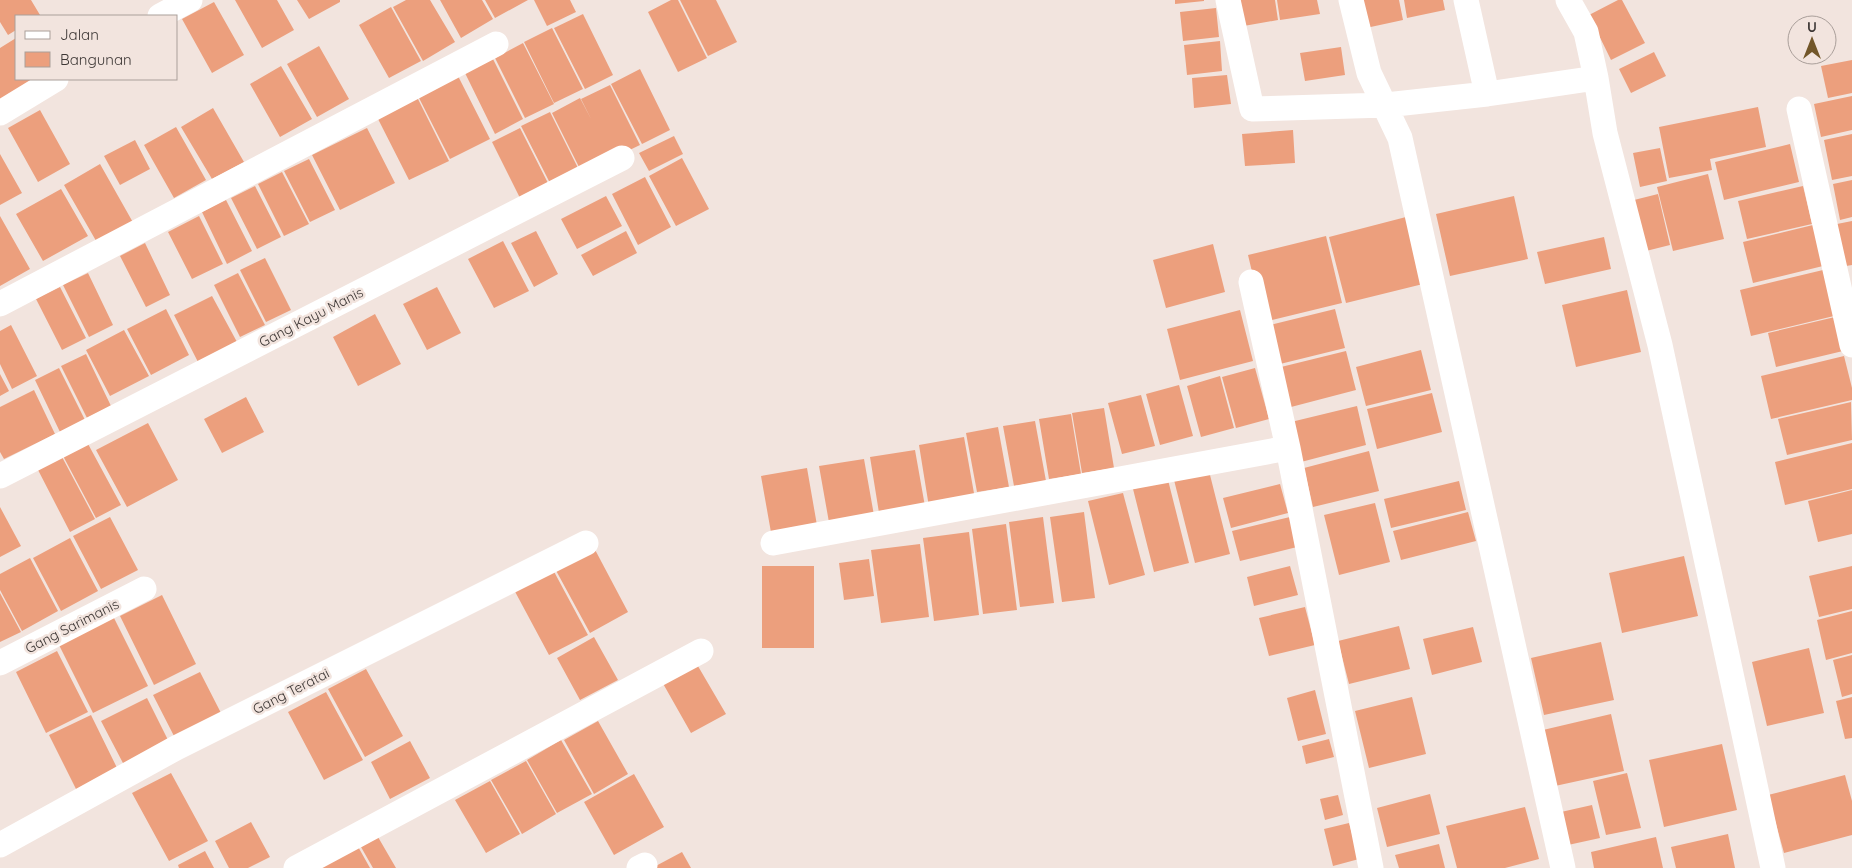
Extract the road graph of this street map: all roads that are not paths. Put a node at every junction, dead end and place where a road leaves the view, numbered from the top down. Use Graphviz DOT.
graph roads {
  1 [pos="190,0"];
  2 [pos="1228,0"];
  3 [pos="1351,0"];
  4 [pos="1466,0"];
  5 [pos="1568,0"];
  6 [pos="162,15"];
  7 [pos="496,44"];
  8 [pos="1596,78"];
  9 [pos="54,80"];
  10 [pos="1487,94"];
  11 [pos="1386,105"];
  12 [pos="1799,109"];
  13 [pos="0,113"];
  14 [pos="622,158"];
  15 [pos="1251,282"];
  16 [pos="0,304"];
  17 [pos="1852,345"];
  18 [pos="1288,448"];
  19 [pos="0,476"];
  20 [pos="586,543"];
  21 [pos="773,543"];
  22 [pos="144,589"];
  23 [pos="701,651"];
  24 [pos="0,663"];
  25 [pos="0,845"];
  26 [pos="296,868"];
  27 [pos="1371,868"];
  28 [pos="1563,868"];
  29 [pos="1773,868"];
  1 -- 6 [label="street"];
  2 -- 11 [label="street"];
  3 -- 11 [label="street"];
  4 -- 10 [label="street"];
  5 -- 8 [label="street"];
  7 -- 16 [label="street"];
  8 -- 10 [label="street"];
  8 -- 29 [label="street"];
  9 -- 13 [label="street"];
  10 -- 11 [label="street"];
  11 -- 28 [label="street"];
  12 -- 17 [label="street"];
  14 -- 19 [label="street, Gang Kayu Manis"];
  15 -- 18 [label="street"];
  18 -- 21 [label="street"];
  18 -- 27 [label="street"];
  20 -- 25 [label="street, Gang Teratai"];
  22 -- 24 [label="street, Gang Sarimanis"];
  23 -- 26 [label="street"];
}
